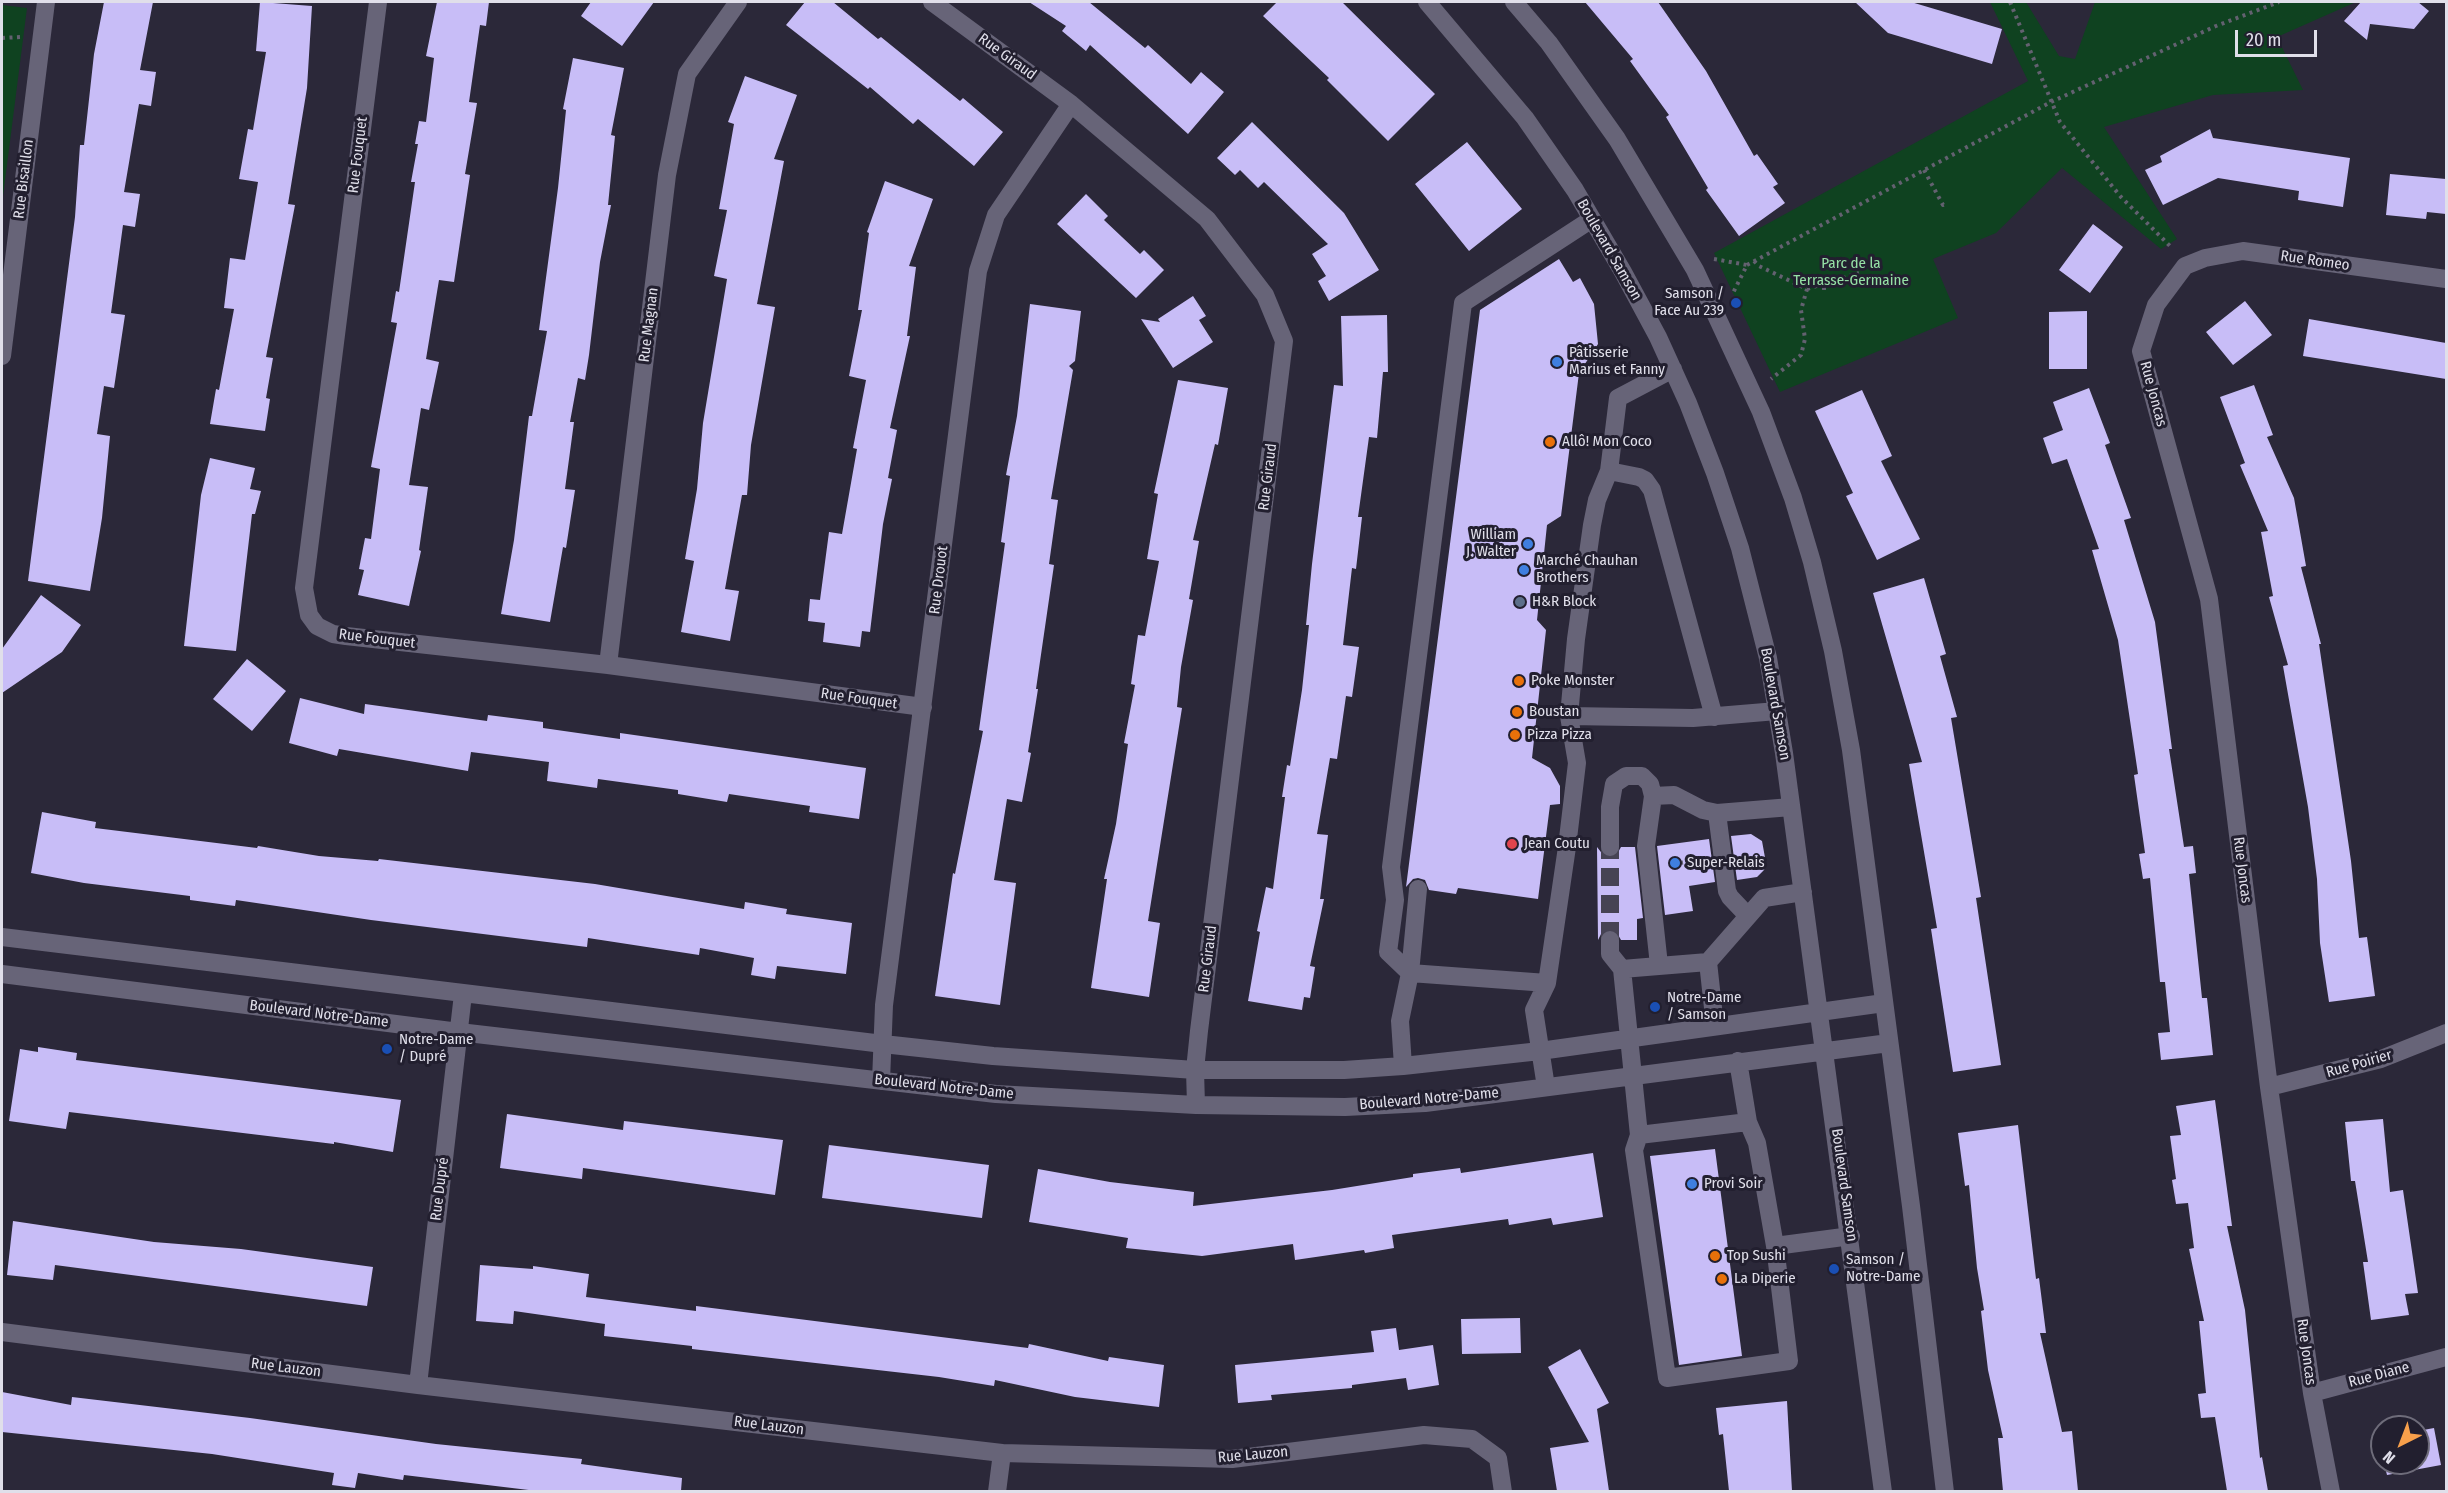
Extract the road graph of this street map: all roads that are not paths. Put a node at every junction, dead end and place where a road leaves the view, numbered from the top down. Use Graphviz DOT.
graph roads {
  1 [pos="46,2"];
  2 [pos="378,2"];
  3 [pos="738,2"];
  4 [pos="932,2"];
  5 [pos="1427,2"];
  6 [pos="1514,2"];
  7 [pos="1071,104"];
  8 [pos="1592,219"];
  9 [pos="2185,266"];
  10 [pos="2446,279"];
  11 [pos="2,356"];
  12 [pos="1673,369"];
  13 [pos="1609,471"];
  14 [pos="608,665"];
  15 [pos="923,707"];
  16 [pos="1777,711"];
  17 [pos="1569,716"];
  18 [pos="1714,717"];
  19 [pos="1653,795"];
  20 [pos="1791,807"];
  21 [pos="1717,813"];
  22 [pos="1610,847"];
  23 [pos="1418,889"];
  24 [pos="1803,892"];
  25 [pos="1748,916"];
  26 [pos="2,937"];
  27 [pos="1610,940"];
  28 [pos="1708,962"];
  29 [pos="1659,965"];
  30 [pos="1622,969"];
  31 [pos="1410,973"];
  32 [pos="2,974"];
  33 [pos="1547,983"];
  34 [pos="463,994"];
  35 [pos="1884,1003"];
  36 [pos="1820,1011"];
  37 [pos="1715,1026"];
  38 [pos="459,1032"];
  39 [pos="2446,1033"];
  40 [pos="1628,1038"];
  41 [pos="1889,1043"];
  42 [pos="883,1044"];
  43 [pos="1826,1050"];
  44 [pos="1540,1051"];
  45 [pos="1738,1061"];
  46 [pos="1403,1066"];
  47 [pos="1195,1070"];
  48 [pos="1632,1075"];
  49 [pos="881,1081"];
  50 [pos="1546,1087"];
  51 [pos="2269,1087"];
  52 [pos="1196,1105"];
  53 [pos="1748,1122"];
  54 [pos="1639,1135"];
  55 [pos="1851,1236"];
  56 [pos="1775,1246"];
  57 [pos="2,1332"];
  58 [pos="2446,1357"];
  59 [pos="418,1385"];
  60 [pos="2312,1393"];
  61 [pos="1002,1453"];
  62 [pos="997,1491"];
  63 [pos="1503,1491"];
  64 [pos="1883,1491"];
  65 [pos="1945,1491"];
  66 [pos="2331,1491"];
  1 -- 11 [label="street, Rue Bisaillon"];
  2 -- 14 [label="street, Rue Fouquet"];
  3 -- 14 [label="street, Rue Magnan"];
  4 -- 7 [label="street, Rue Giraud"];
  5 -- 8 [label="street, Boulevard Samson"];
  6 -- 35 [label="street"];
  7 -- 15 [label="street, Rue Drouot"];
  7 -- 47 [label="street, Rue Giraud"];
  8 -- 12 [label="street, Boulevard Samson"];
  8 -- 31 [label="street"];
  9 -- 10 [label="street, Rue Romeo"];
  9 -- 51 [label="street, Rue Joncas"];
  12 -- 13 [label="street"];
  12 -- 16 [label="street, Boulevard Samson"];
  13 -- 17 [label="street"];
  13 -- 18 [label="street"];
  14 -- 15 [label="street, Rue Fouquet"];
  15 -- 42 [label="street, Rue Drouot"];
  16 -- 18 [label="street"];
  16 -- 20 [label="street, Boulevard Samson"];
  17 -- 18 [label="street"];
  17 -- 33 [label="street"];
  19 -- 21 [label="street"];
  19 -- 22 [label="street"];
  19 -- 29 [label="street"];
  20 -- 21 [label="street"];
  20 -- 24 [label="street, Boulevard Samson"];
  21 -- 25 [label="street"];
  23 -- 31 [label="street"];
  24 -- 25 [label="street"];
  24 -- 36 [label="street, Boulevard Samson"];
  25 -- 28 [label="street"];
  26 -- 34 [label="street"];
  27 -- 30 [label="street"];
  28 -- 29 [label="street"];
  28 -- 37 [label="street"];
  29 -- 30 [label="street"];
  30 -- 40 [label="street"];
  31 -- 33 [label="street"];
  31 -- 46 [label="street"];
  32 -- 38 [label="street, Boulevard Notre-Dame"];
  33 -- 44 [label="street"];
  34 -- 38 [label="street, Rue Dupré"];
  34 -- 42 [label="street"];
  35 -- 36 [label="street"];
  35 -- 41 [label="street"];
  36 -- 37 [label="street"];
  36 -- 43 [label="street, Boulevard Samson"];
  37 -- 40 [label="street"];
  38 -- 49 [label="street, Boulevard Notre-Dame"];
  38 -- 59 [label="street, Rue Dupré"];
  39 -- 51 [label="street, Rue Poirier"];
  40 -- 44 [label="street"];
  40 -- 48 [label="street"];
  41 -- 43 [label="street, Boulevard Notre-Dame"];
  41 -- 65 [label="street"];
  42 -- 47 [label="street"];
  42 -- 49 [label="street, Rue Drouot"];
  43 -- 45 [label="street, Boulevard Notre-Dame"];
  43 -- 55 [label="street, Boulevard Samson"];
  44 -- 46 [label="street"];
  44 -- 50 [label="street"];
  45 -- 48 [label="street, Boulevard Notre-Dame"];
  45 -- 53 [label="street"];
  46 -- 47 [label="street"];
  47 -- 52 [label="street, Rue Giraud"];
  48 -- 50 [label="street, Boulevard Notre-Dame"];
  48 -- 54 [label="street"];
  49 -- 52 [label="street, Boulevard Notre-Dame"];
  50 -- 52 [label="street, Boulevard Notre-Dame"];
  51 -- 60 [label="street, Rue Joncas"];
  53 -- 54 [label="street"];
  53 -- 56 [label="street"];
  54 -- 56 [label="street"];
  55 -- 56 [label="street"];
  55 -- 64 [label="street, Boulevard Samson"];
  57 -- 59 [label="street, Rue Lauzon"];
  58 -- 60 [label="street, Rue Diane"];
  59 -- 61 [label="street, Rue Lauzon"];
  60 -- 66 [label="street, Rue Joncas"];
  61 -- 62 [label="street"];
  61 -- 63 [label="street, Rue Lauzon"];
}
